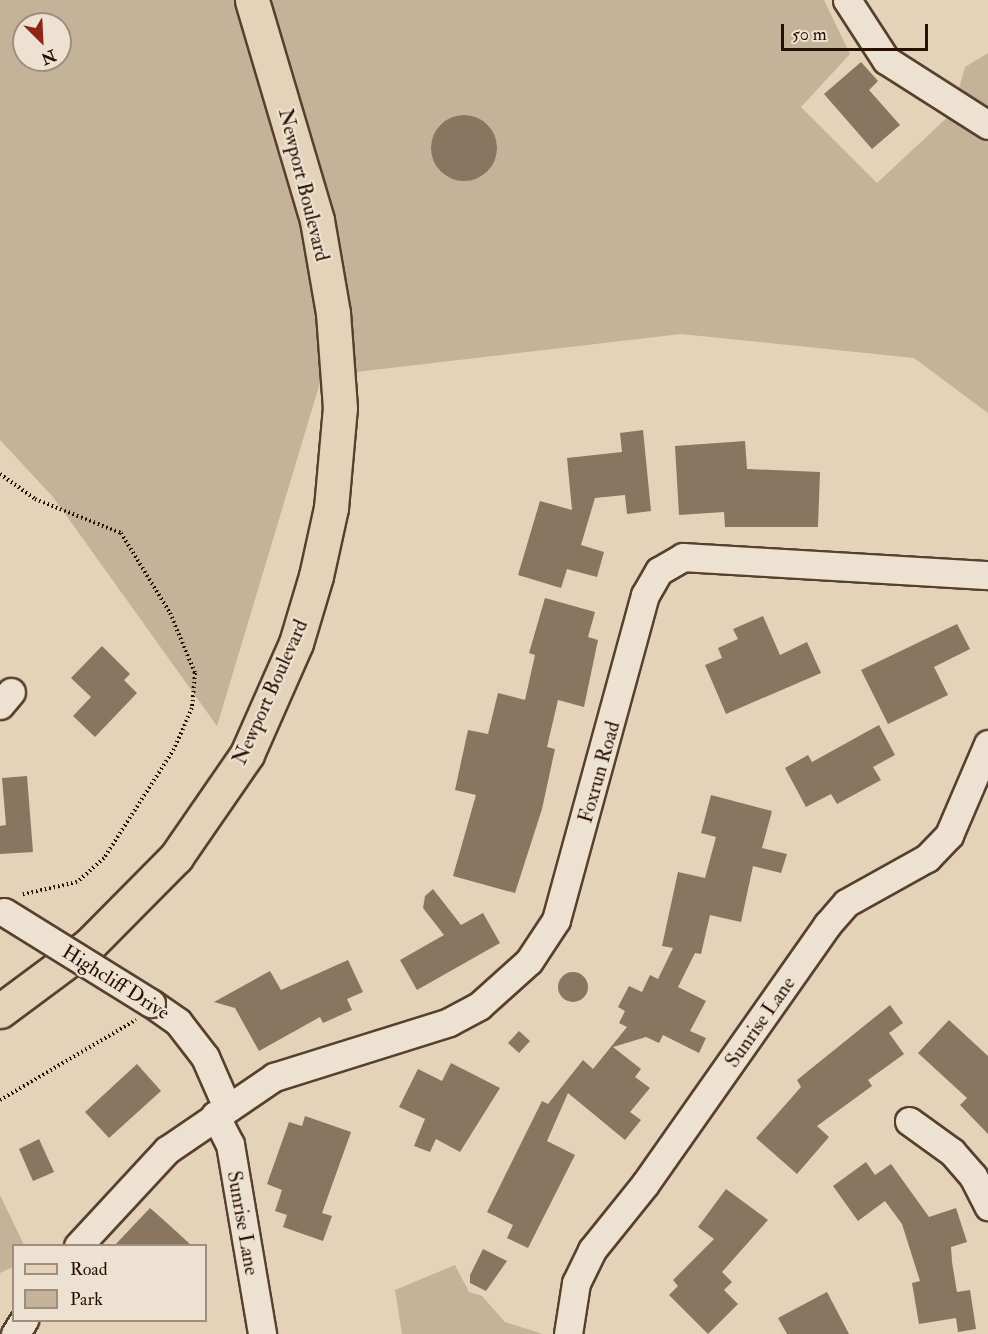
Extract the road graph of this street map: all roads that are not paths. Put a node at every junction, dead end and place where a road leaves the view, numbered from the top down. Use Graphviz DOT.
graph roads {
  1 [pos="252,0"];
  2 [pos="847,0"];
  3 [pos="988,125"];
  4 [pos="988,575"];
  5 [pos="988,744"];
  6 [pos="5,907"];
  7 [pos="0,1011"];
  8 [pos="221,1111"];
  9 [pos="909,1121"];
  10 [pos="988,1206"];
  11 [pos="79,1244"];
  12 [pos="262,1334"];
  13 [pos="568,1334"];
  1 -- 7 [label="main road, Newport Boulevard"];
  2 -- 3 [label="street"];
  4 -- 8 [label="street, Foxrun Road"];
  5 -- 13 [label="street, Sunrise Lane"];
  6 -- 8 [label="street, Highcliff Drive, bridge"];
  8 -- 11 [label="street, Foxrun Road"];
  8 -- 12 [label="street, Sunrise Lane"];
  9 -- 10 [label="street"];
}
